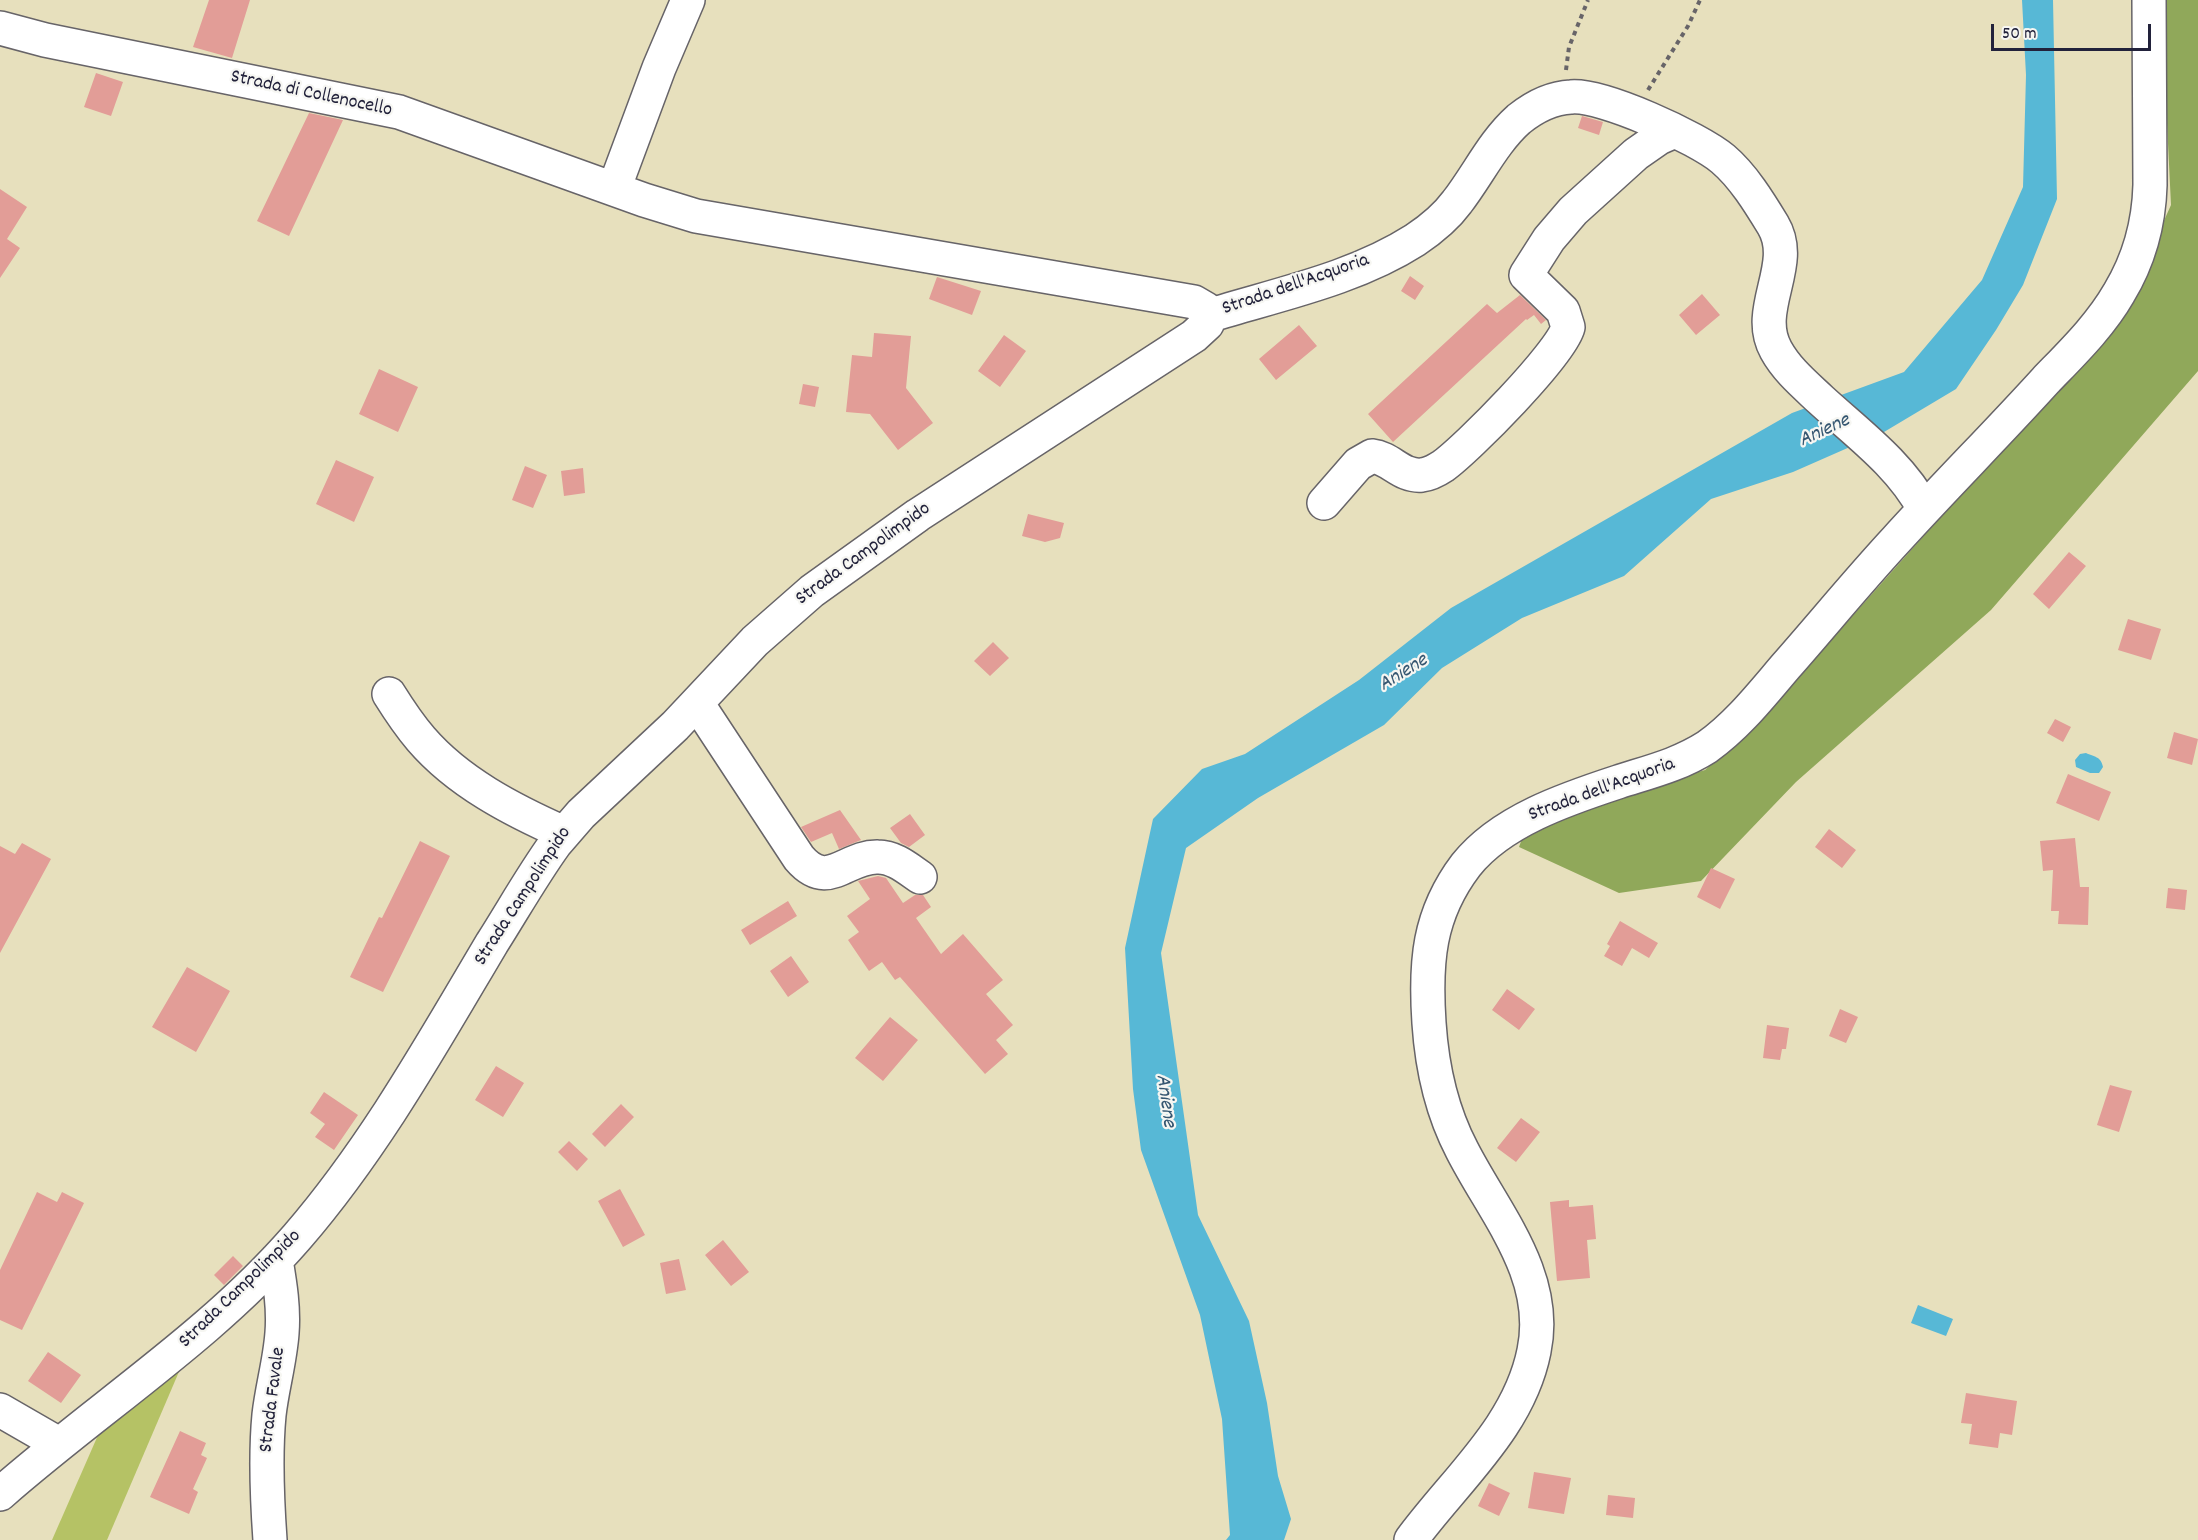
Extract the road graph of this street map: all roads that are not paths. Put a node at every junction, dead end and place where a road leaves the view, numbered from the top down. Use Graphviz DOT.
graph roads {
  1 [pos="688,0"];
  2 [pos="2149,0"];
  3 [pos="0,28"];
  4 [pos="1675,131"];
  5 [pos="614,189"];
  6 [pos="1210,315"];
  7 [pos="1324,503"];
  8 [pos="1924,509"];
  9 [pos="388,694"];
  10 [pos="697,703"];
  11 [pos="564,833"];
  12 [pos="920,877"];
  13 [pos="276,1260"];
  14 [pos="0,1410"];
  15 [pos="59,1444"];
  16 [pos="0,1494"];
  17 [pos="270,1540"];
  18 [pos="1411,1540"];
  1 -- 5 [label="street"];
  2 -- 8 [label="street, Strada dell'Acquoria"];
  3 -- 5 [label="street, Strada di Collenocello"];
  4 -- 6 [label="street, Strada dell'Acquoria"];
  4 -- 7 [label="street"];
  4 -- 8 [label="street, Strada dell'Acquoria"];
  5 -- 6 [label="street, Strada di Collenocello"];
  6 -- 10 [label="street, Strada Campolimpido"];
  8 -- 18 [label="street, Strada dell'Acquoria"];
  9 -- 11 [label="street"];
  10 -- 11 [label="street, Strada Campolimpido"];
  10 -- 12 [label="street"];
  11 -- 13 [label="street, Strada Campolimpido"];
  13 -- 15 [label="street, Strada Campolimpido"];
  13 -- 17 [label="street, Strada Favale"];
  14 -- 15 [label="street"];
  15 -- 16 [label="street, Strada Campolimpido"];
}
